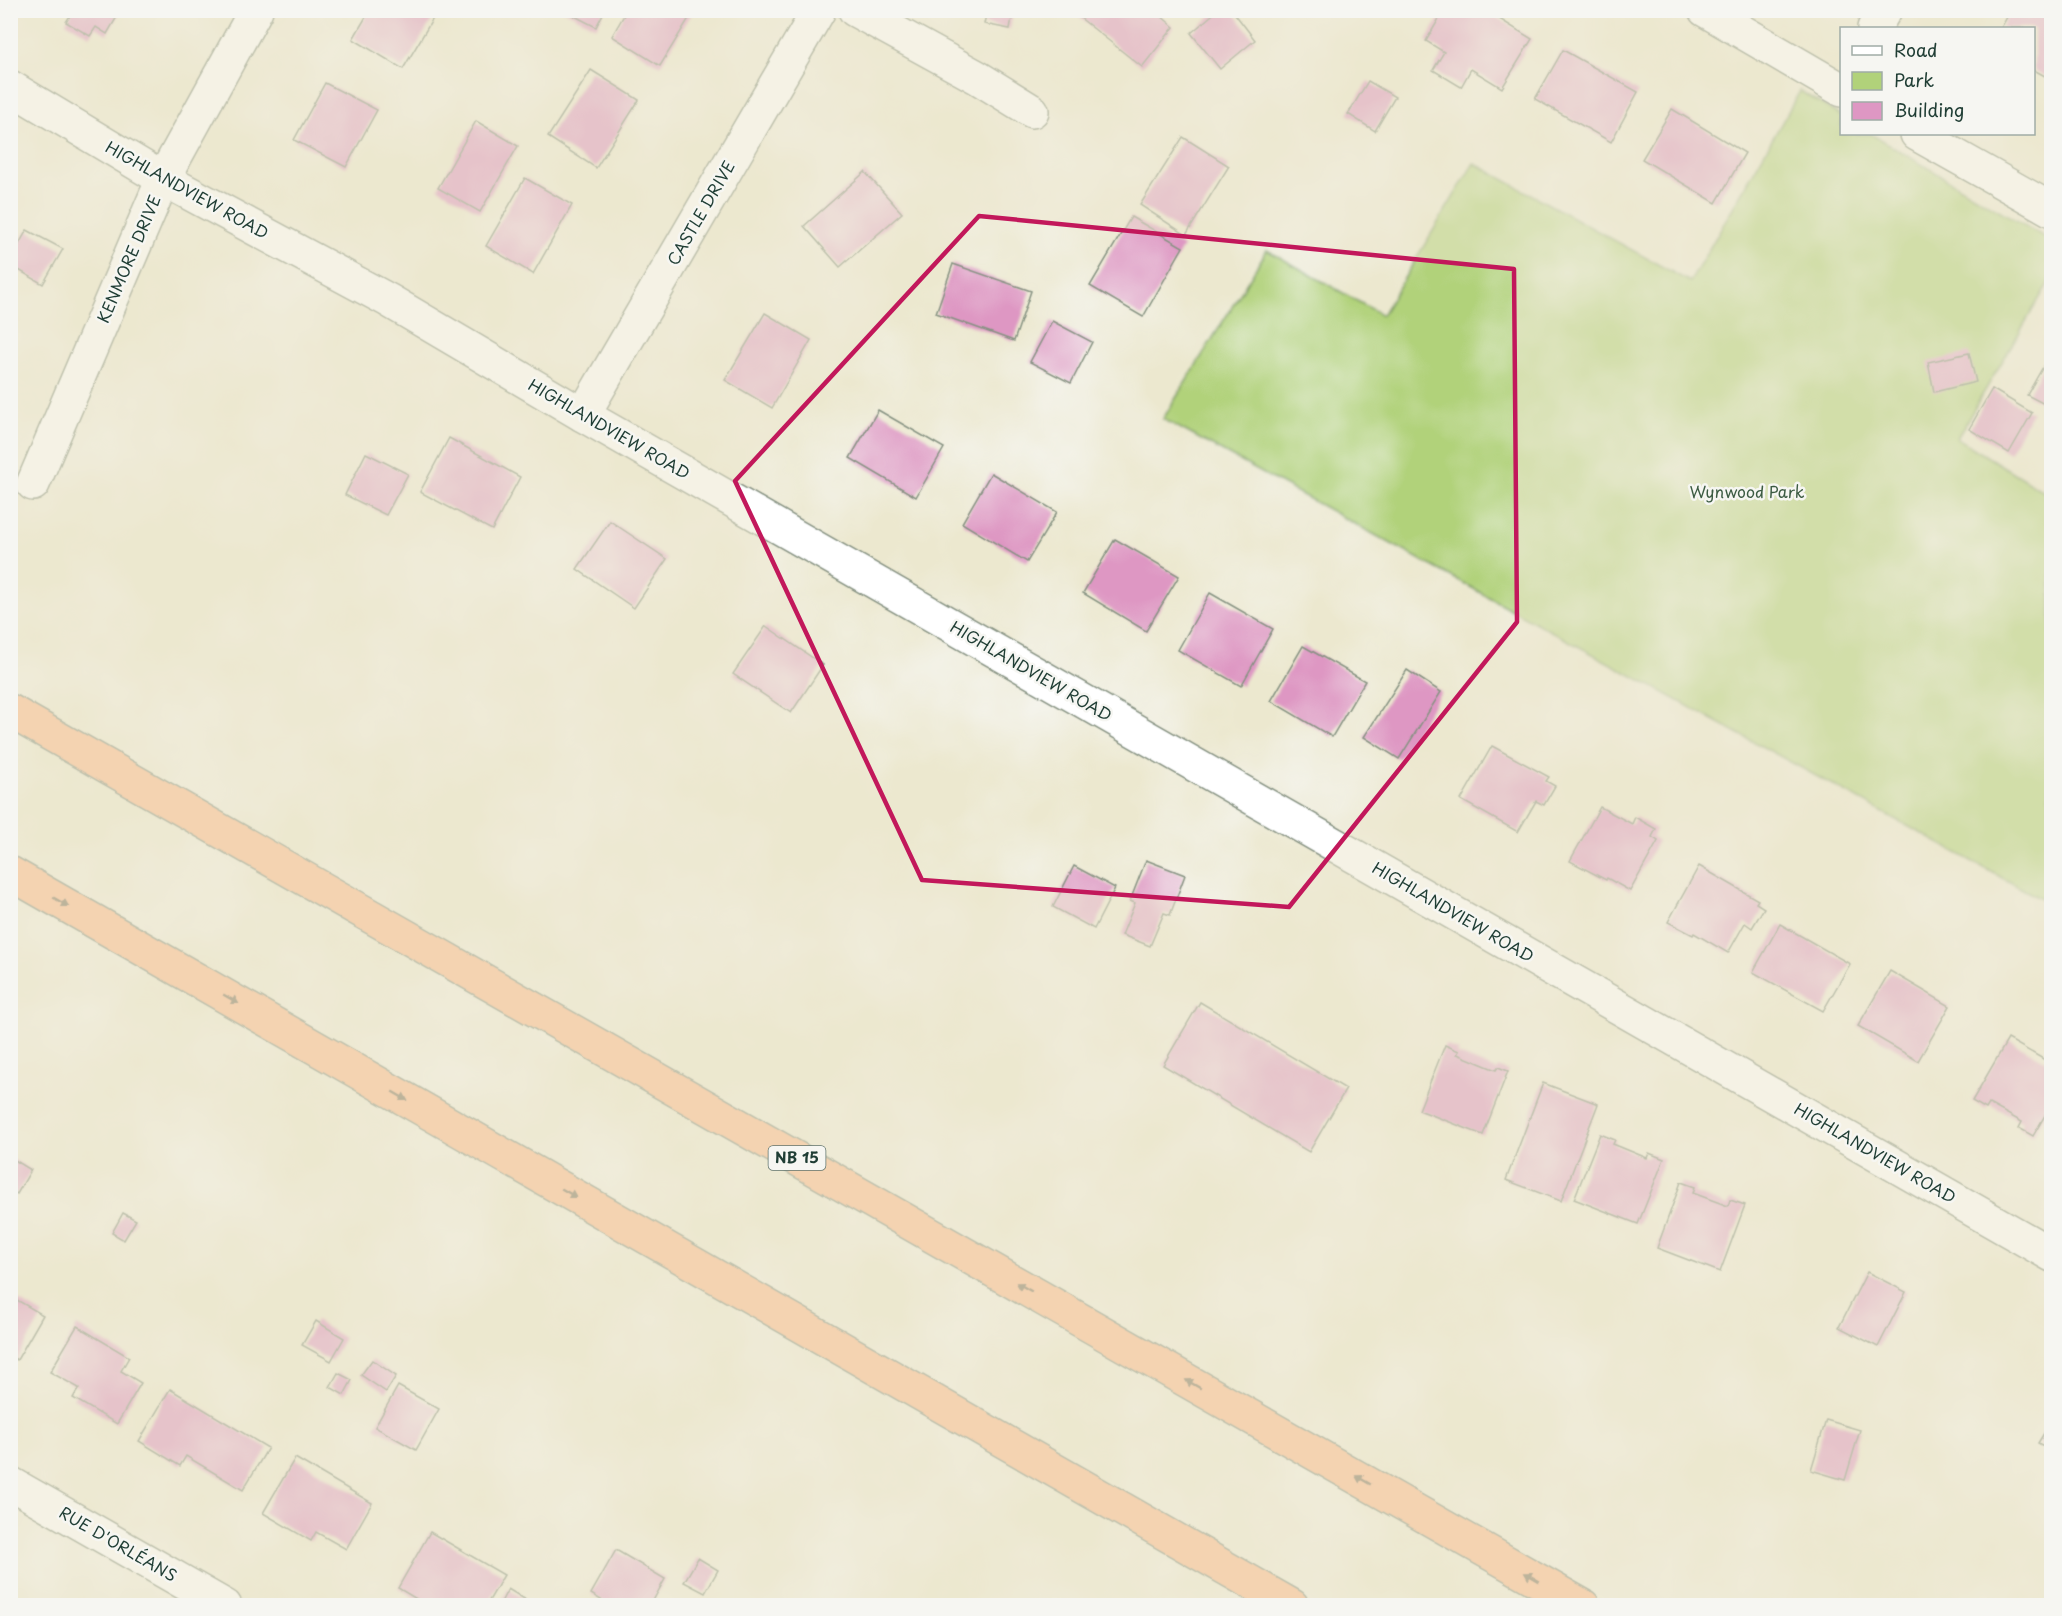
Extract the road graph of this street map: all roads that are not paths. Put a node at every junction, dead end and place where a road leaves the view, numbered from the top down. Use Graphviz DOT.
graph roads {
  1 [pos="256,10"];
  2 [pos="819,10"];
  3 [pos="855,10"];
  4 [pos="1705,10"];
  5 [pos="1884,10"];
  6 [pos="1875,27"];
  7 [pos="1840,86"];
  8 [pos="10,87"];
  9 [pos="1032,111"];
  10 [pos="1919,135"];
  11 [pos="163,179"];
  12 [pos="2052,210"];
  13 [pos="583,415"];
  14 [pos="33,484"];
  15 [pos="10,711"];
  16 [pos="10,873"];
  17 [pos="2052,1255"];
  18 [pos="10,1483"];
  19 [pos="225,1605"];
  20 [pos="1292,1605"];
  21 [pos="1583,1605"];
  1 -- 11 [label="street, KENMORE DRIVE"];
  2 -- 13 [label="street, CASTLE DRIVE"];
  3 -- 9 [label="street"];
  4 -- 7 [label="street"];
  5 -- 6 [label="street"];
  8 -- 11 [label="street, HIGHLANDVIEW ROAD"];
  10 -- 12 [label="street"];
  11 -- 13 [label="street, HIGHLANDVIEW ROAD"];
  11 -- 14 [label="street, KENMORE DRIVE"];
  13 -- 17 [label="street, HIGHLANDVIEW ROAD"];
  21 -- 15 [label="highway, NB 15, one-way"];
  16 -- 20 [label="highway, one-way"];
  18 -- 19 [label="street, RUE D'ORLÉANS"];
}
